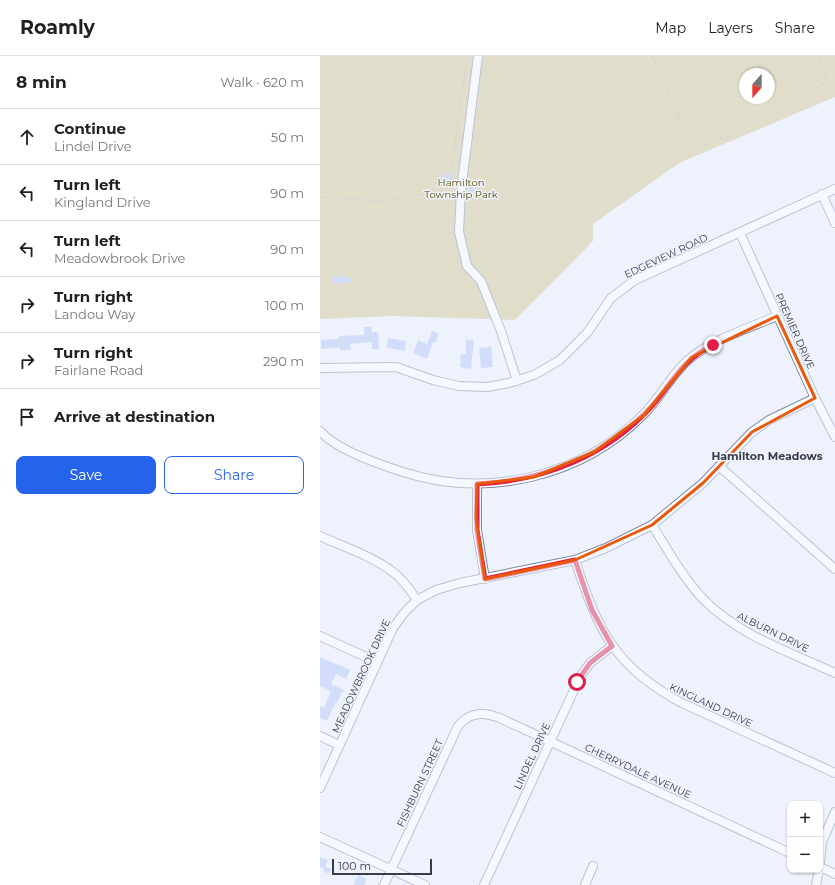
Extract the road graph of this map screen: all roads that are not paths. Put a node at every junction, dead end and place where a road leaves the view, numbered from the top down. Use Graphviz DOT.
graph roads {
  1 [pos="478,56"];
  2 [pos="835,189"];
  3 [pos="822,194"];
  4 [pos="835,223"];
  5 [pos="740,233"];
  6 [pos="777,316"];
  7 [pos="320,368"];
  8 [pos="516,381"];
  9 [pos="815,398"];
  10 [pos="320,431"];
  11 [pos="835,437"];
  12 [pos="720,466"];
  13 [pos="477,484"];
  14 [pos="652,524"];
  15 [pos="320,536"];
  16 [pos="575,560"];
  17 [pos="835,569"];
  18 [pos="485,579"];
  19 [pos="417,600"];
  20 [pos="320,636"];
  21 [pos="612,646"];
  22 [pos="377,662"];
  23 [pos="835,673"];
  24 [pos="476,714"];
  25 [pos="320,736"];
  26 [pos="550,742"];
  27 [pos="339,745"];
  28 [pos="835,773"];
  29 [pos="320,788"];
  30 [pos="835,812"];
  31 [pos="320,837"];
  32 [pos="823,840"];
  33 [pos="787,852"];
  34 [pos="593,866"];
  35 [pos="823,868"];
  36 [pos="391,869"];
  37 [pos="818,873"];
  38 [pos="835,874"];
  39 [pos="384,885"];
  40 [pos="425,885"];
  41 [pos="484,885"];
  42 [pos="585,885"];
  43 [pos="816,885"];
  1 -- 8 [label="street"];
  2 -- 3 [label="street, EDGEVIEW ROAD"];
  3 -- 4 [label="street"];
  3 -- 5 [label="street, EDGEVIEW ROAD"];
  5 -- 6 [label="street, PREMIER DRIVE"];
  5 -- 8 [label="street, EDGEVIEW ROAD"];
  6 -- 9 [label="street, PREMIER DRIVE"];
  6 -- 13 [label="street"];
  7 -- 8 [label="street, EDGEVIEW ROAD"];
  9 -- 11 [label="street, PREMIER DRIVE"];
  9 -- 12 [label="street, MEADOWBROOK DRIVE"];
  10 -- 13 [label="street"];
  12 -- 14 [label="street, MEADOWBROOK DRIVE"];
  12 -- 17 [label="street"];
  13 -- 18 [label="street"];
  14 -- 16 [label="street, MEADOWBROOK DRIVE"];
  14 -- 23 [label="street, ALBURN DRIVE"];
  15 -- 19 [label="street"];
  16 -- 18 [label="street, MEADOWBROOK DRIVE"];
  16 -- 21 [label="street, KINGLAND DRIVE"];
  18 -- 19 [label="street, MEADOWBROOK DRIVE"];
  19 -- 22 [label="street, MEADOWBROOK DRIVE"];
  20 -- 22 [label="street"];
  21 -- 26 [label="street, LINDEL DRIVE"];
  21 -- 28 [label="street, KINGLAND DRIVE"];
  22 -- 27 [label="street, MEADOWBROOK DRIVE"];
  24 -- 26 [label="street, CHERRYDALE AVENUE"];
  24 -- 36 [label="street, FISHBURN STREET"];
  25 -- 27 [label="street"];
  26 -- 33 [label="street, CHERRYDALE AVENUE"];
  26 -- 41 [label="street, LINDEL DRIVE"];
  27 -- 29 [label="street, MEADOWBROOK DRIVE"];
  30 -- 32 [label="street"];
  31 -- 36 [label="street"];
  34 -- 42 [label="street"];
  35 -- 38 [label="street"];
  36 -- 39 [label="street, FISHBURN STREET"];
  36 -- 40 [label="street"];
  37 -- 43 [label="street"];
}
